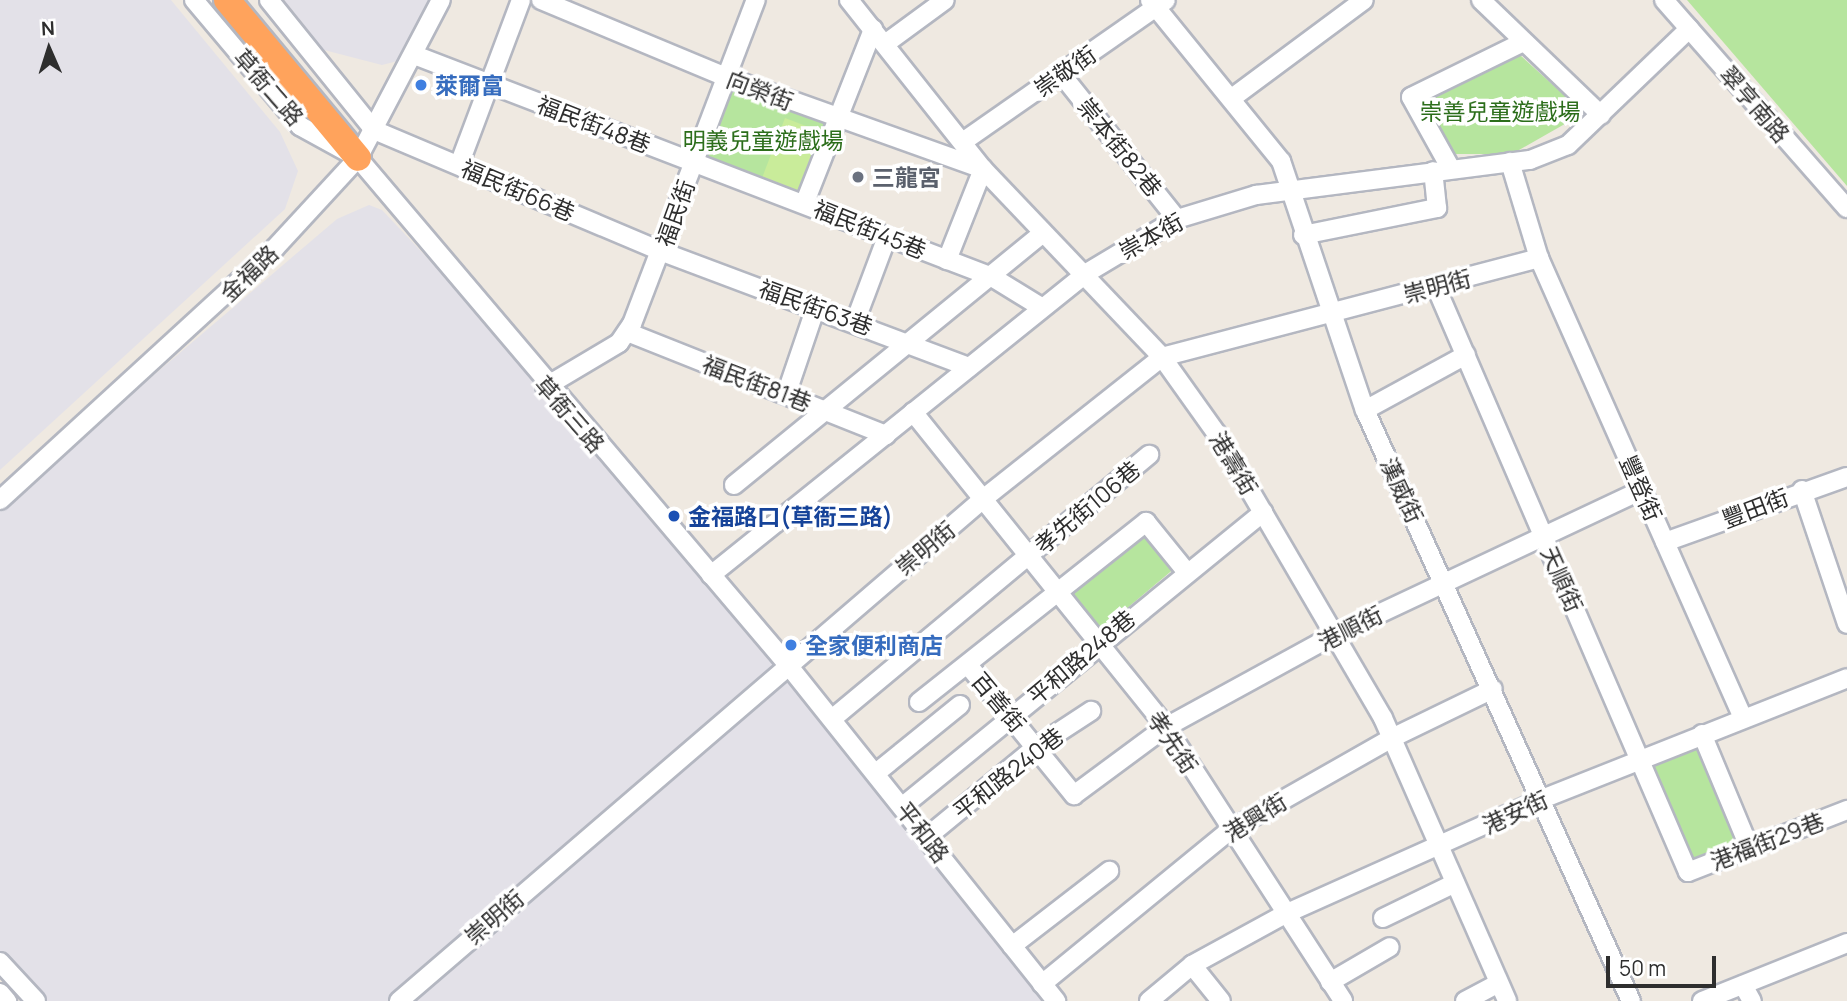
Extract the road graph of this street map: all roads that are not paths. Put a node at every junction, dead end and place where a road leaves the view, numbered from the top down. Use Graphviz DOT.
graph roads {
  1 [pos="194,0"];
  2 [pos="227,0"];
  3 [pos="250,0"];
  4 [pos="270,0"];
  5 [pos="441,0"];
  6 [pos="521,0"];
  7 [pos="541,0"];
  8 [pos="756,0"];
  9 [pos="849,0"];
  10 [pos="945,0"];
  11 [pos="1364,0"];
  12 [pos="1481,0"];
  13 [pos="1664,0"];
  14 [pos="1157,2"];
  15 [pos="873,29"];
  16 [pos="1689,29"];
  17 [pos="1521,43"];
  18 [pos="885,44"];
  19 [pos="417,56"];
  20 [pos="1062,75"];
  21 [pos="726,77"];
  22 [pos="488,83"];
  23 [pos="1232,98"];
  24 [pos="1601,115"];
  25 [pos="838,119"];
  26 [pos="964,141"];
  27 [pos="366,144"];
  28 [pos="694,162"];
  29 [pos="1510,162"];
  30 [pos="459,165"];
  31 [pos="983,169"];
  32 [pos="1442,170"];
  33 [pos="1293,190"];
  34 [pos="805,202"];
  35 [pos="1847,208"];
  36 [pos="1177,219"];
  37 [pos="1043,233"];
  38 [pos="1303,235"];
  39 [pos="887,237"];
  40 [pos="660,251"];
  41 [pos="1539,258"];
  42 [pos="947,260"];
  43 [pos="1085,274"];
  44 [pos="992,277"];
  45 [pos="1436,287"];
  46 [pos="816,307"];
  47 [pos="1041,307"];
  48 [pos="1330,315"];
  49 [pos="855,322"];
  50 [pos="627,332"];
  51 [pos="911,343"];
  52 [pos="1466,355"];
  53 [pos="1162,357"];
  54 [pos="969,367"];
  55 [pos="545,387"];
  56 [pos="786,395"];
  57 [pos="1366,410"];
  58 [pos="830,412"];
  59 [pos="913,412"];
  60 [pos="886,435"];
  61 [pos="1149,456"];
  62 [pos="1847,477"];
  63 [pos="734,485"];
  64 [pos="1642,490"];
  65 [pos="1802,490"];
  66 [pos="983,499"];
  67 [pos="0,500"];
  68 [pos="1264,512"];
  69 [pos="1543,535"];
  70 [pos="1665,542"];
  71 [pos="1026,558"];
  72 [pos="1185,570"];
  73 [pos="711,575"];
  74 [pos="1445,582"];
  75 [pos="1056,593"];
  76 [pos="1847,624"];
  77 [pos="1338,633"];
  78 [pos="1096,643"];
  79 [pos="788,665"];
  80 [pos="968,665"];
  81 [pos="1846,683"];
  82 [pos="1493,689"];
  83 [pos="919,702"];
  84 [pos="960,705"];
  85 [pos="1091,711"];
  86 [pos="1012,716"];
  87 [pos="1743,718"];
  88 [pos="832,719"];
  89 [pos="1166,727"];
  90 [pos="1702,734"];
  91 [pos="1392,738"];
  92 [pos="1036,747"];
  93 [pos="1642,759"];
  94 [pos="876,773"];
  95 [pos="1074,795"];
  96 [pos="1542,799"];
  97 [pos="903,806"];
  98 [pos="1847,810"];
  99 [pos="1230,830"];
  100 [pos="927,836"];
  101 [pos="1440,847"];
  102 [pos="1749,847"];
  103 [pos="1109,871"];
  104 [pos="1688,872"];
  105 [pos="1455,883"];
  106 [pos="1284,914"];
  107 [pos="1383,918"];
  108 [pos="1847,943"];
  109 [pos="1012,946"];
  110 [pos="1390,947"];
  111 [pos="0,962"];
  112 [pos="1192,965"];
  113 [pos="1330,982"];
  114 [pos="1499,983"];
  115 [pos="1042,984"];
  116 [pos="0,993"];
  117 [pos="1748,993"];
  118 [pos="7,1001"];
  119 [pos="36,1001"];
  120 [pos="399,1001"];
  121 [pos="1056,1001"];
  122 [pos="1149,1001"];
  123 [pos="1222,1001"];
  124 [pos="1343,1001"];
  125 [pos="1465,1001"];
  126 [pos="1507,1001"];
  127 [pos="1631,1001"];
  128 [pos="1702,1001"];
  1 -- 27 [label="street, 草衙二路"];
  2 -- 27 [label="highway"];
  3 -- 27 [label="highway"];
  4 -- 27 [label="street"];
  5 -- 19 [label="street, 金福路"];
  6 -- 22 [label="street"];
  7 -- 21 [label="street, 向榮街"];
  8 -- 21 [label="street, 福民街"];
  9 -- 15 [label="street, 港壽街"];
  10 -- 18 [label="street"];
  11 -- 23 [label="street"];
  12 -- 17 [label="street"];
  13 -- 16 [label="street, 翠亨南路"];
  14 -- 20 [label="street, 崇敬街"];
  14 -- 23 [label="street, 漢威街"];
  15 -- 18 [label="street, 港壽街"];
  15 -- 25 [label="street"];
  16 -- 24 [label="street, 崇本街"];
  16 -- 35 [label="street, 翠亨南路"];
  17 -- 24 [label="street"];
  17 -- 32 [label="street"];
  18 -- 26 [label="street, 港壽街"];
  19 -- 22 [label="street, 福民街48巷"];
  19 -- 27 [label="street, 金福路"];
  20 -- 26 [label="street, 崇敬街"];
  20 -- 36 [label="street, 崇本街82巷"];
  21 -- 25 [label="street, 向榮街"];
  21 -- 28 [label="street, 福民街"];
  22 -- 28 [label="street, 福民街48巷"];
  22 -- 30 [label="street"];
  23 -- 33 [label="street, 漢威街"];
  24 -- 29 [label="street, 崇本街"];
  25 -- 31 [label="street, 向榮街"];
  25 -- 34 [label="street"];
  26 -- 31 [label="street, 港壽街"];
  27 -- 30 [label="street, 福民街66巷"];
  27 -- 55 [label="street, 草衙三路"];
  27 -- 67 [label="street, 金福路"];
  28 -- 34 [label="street, 福民街45巷"];
  28 -- 40 [label="street, 福民街"];
  29 -- 32 [label="street, 崇本街"];
  29 -- 41 [label="street, 豐登街"];
  30 -- 40 [label="street, 福民街66巷"];
  31 -- 37 [label="street, 港壽街"];
  31 -- 42 [label="street"];
  32 -- 33 [label="street, 崇本街"];
  32 -- 38 [label="street"];
  33 -- 36 [label="street, 崇本街"];
  33 -- 38 [label="street, 漢威街"];
  34 -- 39 [label="street, 福民街45巷"];
  36 -- 43 [label="street, 崇本街"];
  37 -- 43 [label="street, 港壽街"];
  37 -- 44 [label="street"];
  38 -- 48 [label="street, 漢威街"];
  39 -- 42 [label="street, 福民街45巷"];
  39 -- 49 [label="street"];
  40 -- 46 [label="street, 福民街63巷"];
  40 -- 50 [label="street, 福民街"];
  41 -- 45 [label="street, 崇明街"];
  41 -- 64 [label="street, 豐登街"];
  42 -- 44 [label="street, 福民街45巷"];
  43 -- 47 [label="street, 崇本街"];
  43 -- 53 [label="street, 港壽街"];
  44 -- 47 [label="street, 福民街45巷"];
  44 -- 51 [label="street"];
  45 -- 48 [label="street, 崇明街"];
  45 -- 52 [label="street, 天順街"];
  46 -- 49 [label="street, 福民街63巷"];
  46 -- 56 [label="street"];
  47 -- 54 [label="street, 崇本街"];
  48 -- 53 [label="street, 崇明街"];
  48 -- 57 [label="street, 漢威街"];
  49 -- 51 [label="street, 福民街63巷"];
  50 -- 55 [label="street"];
  50 -- 56 [label="street, 福民街81巷"];
  51 -- 54 [label="street, 福民街63巷"];
  51 -- 58 [label="street"];
  52 -- 57 [label="street"];
  52 -- 69 [label="street, 天順街"];
  53 -- 66 [label="street, 崇明街"];
  53 -- 68 [label="street, 港壽街"];
  54 -- 59 [label="street, 崇本街"];
  55 -- 73 [label="street, 草衙三路"];
  56 -- 58 [label="street, 福民街81巷"];
  57 -- 74 [label="street, 漢威街"];
  58 -- 60 [label="street, 福民街81巷"];
  58 -- 63 [label="street"];
  59 -- 60 [label="street, 崇本街"];
  59 -- 66 [label="street, 孝先街"];
  60 -- 73 [label="street, 崇本街"];
  61 -- 71 [label="street, 孝先街106巷"];
  62 -- 65 [label="street, 豐田街"];
  64 -- 69 [label="street, 港順街"];
  64 -- 70 [label="street, 豐登街"];
  65 -- 70 [label="street, 豐田街"];
  65 -- 76 [label="street"];
  66 -- 71 [label="street, 孝先街"];
  66 -- 79 [label="street, 崇明街"];
  68 -- 72 [label="street, 平和路248巷"];
  68 -- 77 [label="street, 港壽街"];
  69 -- 74 [label="street, 港順街"];
  69 -- 93 [label="street, 天順街"];
  70 -- 87 [label="street, 豐登街"];
  71 -- 75 [label="street, 孝先街"];
  71 -- 88 [label="street, 孝先街106巷"];
  72 -- 75 [label="street, 百善街"];
  72 -- 78 [label="street, 平和路248巷"];
  73 -- 79 [label="street, 草衙三路"];
  74 -- 77 [label="street, 港順街"];
  74 -- 82 [label="street, 漢威街"];
  75 -- 78 [label="street, 孝先街"];
  75 -- 80 [label="street, 百善街"];
  77 -- 89 [label="street, 港順街"];
  77 -- 91 [label="street, 港壽街"];
  78 -- 86 [label="street, 平和路248巷"];
  78 -- 89 [label="street, 孝先街"];
  79 -- 88 [label="street, 平和路"];
  79 -- 120 [label="street, 崇明街"];
  80 -- 83 [label="street"];
  80 -- 86 [label="street, 百善街"];
  81 -- 87 [label="street, 港安街"];
  82 -- 91 [label="street, 港興街"];
  82 -- 96 [label="street, 漢威街"];
  84 -- 94 [label="street"];
  85 -- 92 [label="street, 平和路240巷"];
  86 -- 92 [label="street, 百善街"];
  86 -- 97 [label="street, 平和路248巷"];
  87 -- 90 [label="street, 港安街"];
  88 -- 94 [label="street, 平和路"];
  89 -- 95 [label="street, 港順街"];
  89 -- 99 [label="street, 孝先街"];
  90 -- 93 [label="street, 港安街"];
  90 -- 102 [label="street"];
  91 -- 99 [label="street, 港興街"];
  91 -- 101 [label="street, 港壽街"];
  92 -- 95 [label="street, 百善街"];
  92 -- 100 [label="street, 平和路240巷"];
  93 -- 96 [label="street, 港安街"];
  93 -- 104 [label="street, 天順街"];
  94 -- 97 [label="street, 平和路"];
  96 -- 101 [label="street, 港安街"];
  96 -- 127 [label="street, 漢威街"];
  97 -- 100 [label="street, 平和路"];
  98 -- 102 [label="street, 港福街29巷"];
  99 -- 106 [label="street, 孝先街"];
  99 -- 115 [label="street, 港興街"];
  100 -- 109 [label="street, 平和路"];
  101 -- 105 [label="street, 港壽街"];
  101 -- 106 [label="street, 港安街"];
  102 -- 104 [label="street, 港福街29巷"];
  103 -- 109 [label="street"];
  105 -- 107 [label="street"];
  105 -- 114 [label="street, 港壽街"];
  106 -- 112 [label="street, 港安街"];
  106 -- 113 [label="street, 孝先街"];
  108 -- 117 [label="street"];
  109 -- 115 [label="street, 平和路"];
  110 -- 113 [label="street"];
  111 -- 119 [label="street"];
  112 -- 122 [label="street, 港安街"];
  112 -- 123 [label="street"];
  113 -- 124 [label="street, 孝先街"];
  114 -- 125 [label="street"];
  114 -- 126 [label="street, 港壽街"];
  115 -- 121 [label="street, 平和路"];
  116 -- 118 [label="street"];
  117 -- 128 [label="street"];
}
